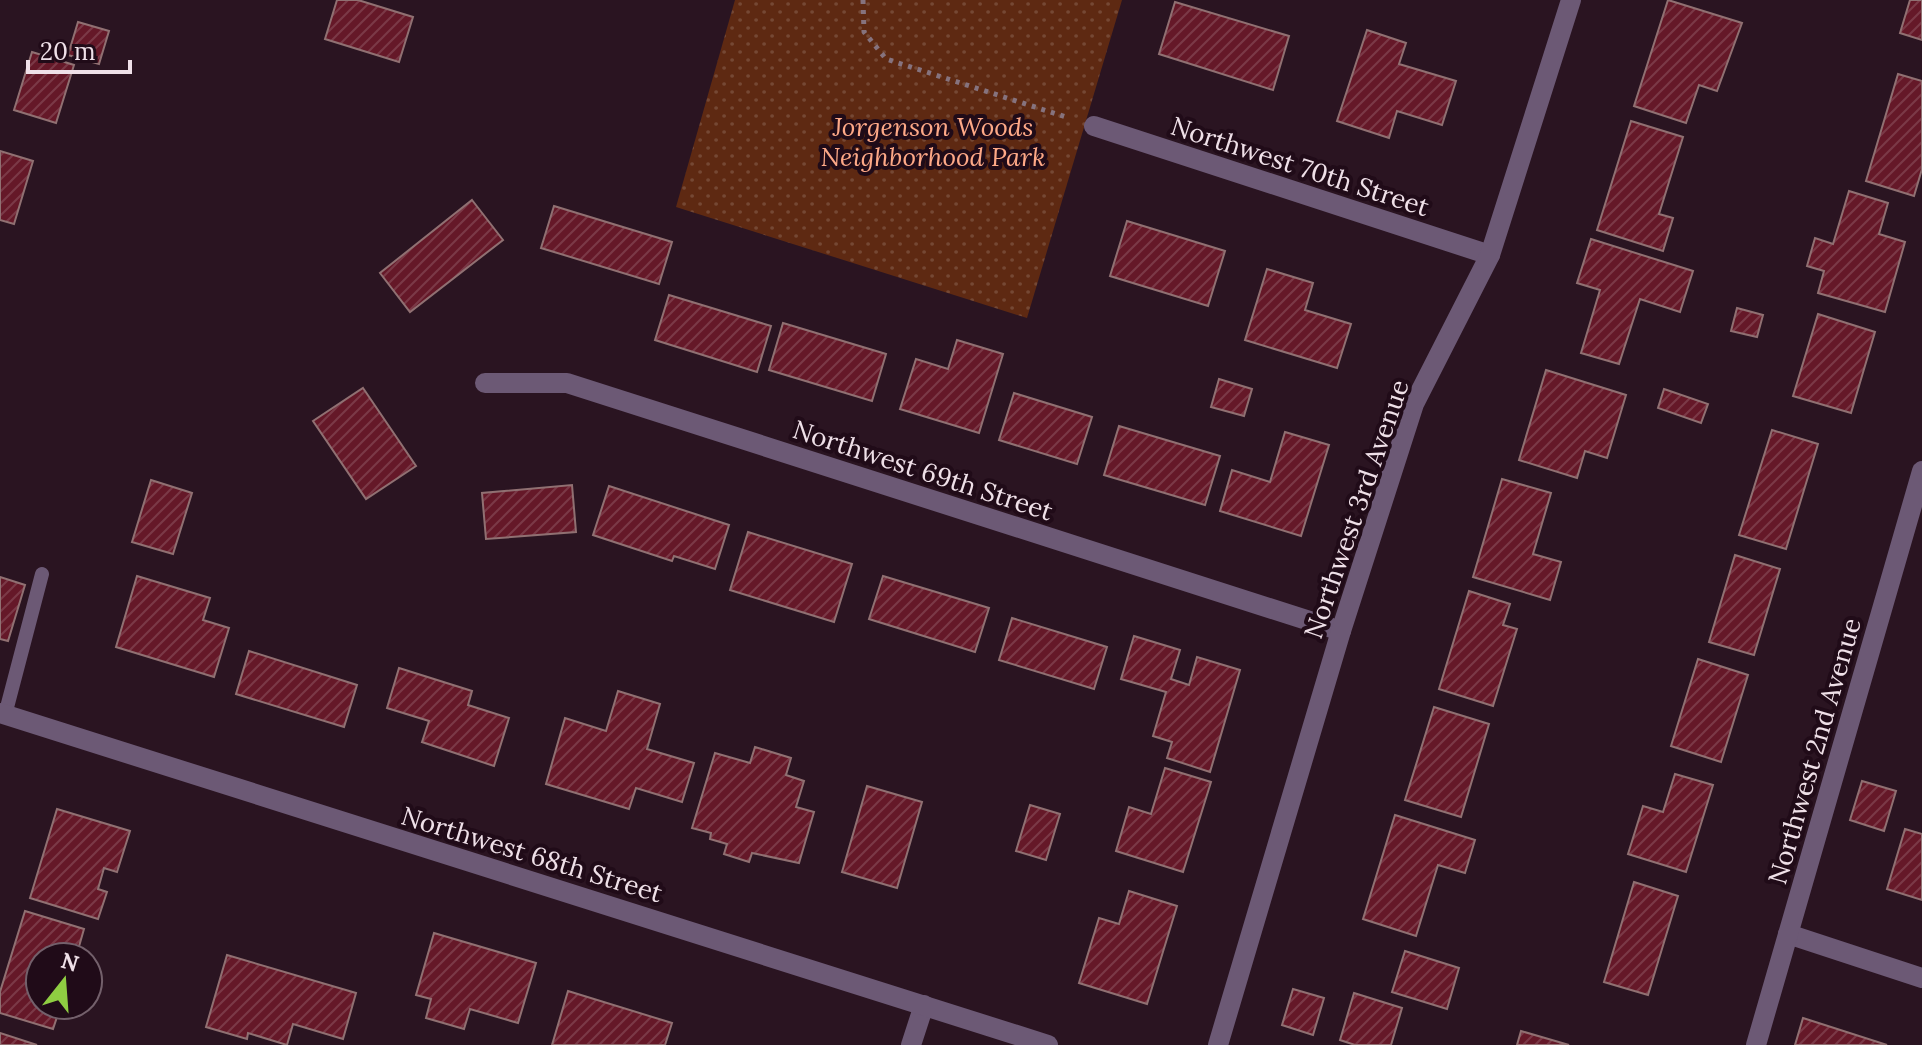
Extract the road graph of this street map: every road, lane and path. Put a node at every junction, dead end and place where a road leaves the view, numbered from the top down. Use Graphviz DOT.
graph roads {
  1 [pos="863,0"];
  2 [pos="1571,0"];
  3 [pos="1094,126"];
  4 [pos="1490,255"];
  5 [pos="485,383"];
  6 [pos="1922,471"];
  7 [pos="42,574"];
  8 [pos="1341,631"];
  9 [pos="2,720"];
  10 [pos="1788,934"];
  11 [pos="1922,978"];
  12 [pos="924,1005"];
  13 [pos="911,1045"];
  14 [pos="1048,1045"];
  15 [pos="1218,1045"];
  16 [pos="1756,1045"];
  1 -- 3 [label="path"];
  2 -- 4 [label="street, Northwest 3rd Avenue"];
  3 -- 4 [label="street, Northwest 70th Street"];
  4 -- 8 [label="street, Northwest 3rd Avenue"];
  5 -- 8 [label="street, Northwest 69th Street"];
  6 -- 10 [label="street, Northwest 2nd Avenue"];
  7 -- 9 [label="lane"];
  8 -- 15 [label="street, Northwest 3rd Avenue"];
  9 -- 12 [label="street, Northwest 68th Street"];
  10 -- 11 [label="street"];
  10 -- 16 [label="street, Northwest 2nd Avenue"];
  12 -- 13 [label="street"];
  12 -- 14 [label="street, Northwest 68th Street"];
}
